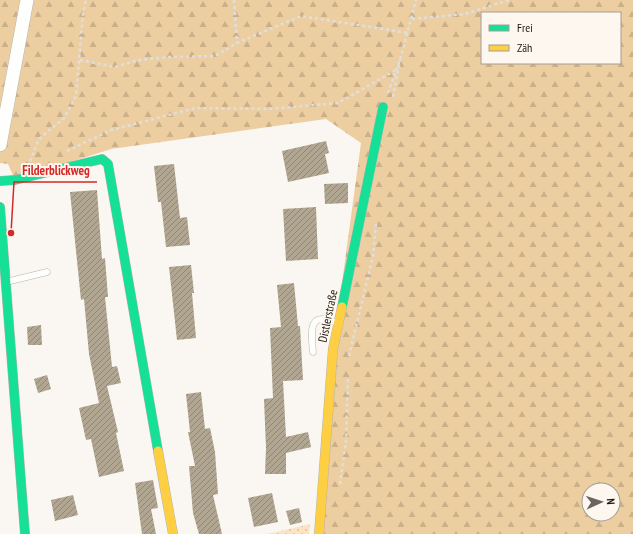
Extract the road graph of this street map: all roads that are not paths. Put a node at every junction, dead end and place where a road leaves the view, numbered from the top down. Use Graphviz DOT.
graph roads {
  1 [pos="27,0"];
  2 [pos="383,107"];
  3 [pos="0,145"];
  4 [pos="0,181"];
  5 [pos="0,207"];
  6 [pos="47,272"];
  7 [pos="5,283"];
  8 [pos="338,324"];
  9 [pos="313,352"];
  10 [pos="25,534"];
  11 [pos="173,534"];
  12 [pos="319,534"];
  1 -- 3 [label="street"];
  2 -- 8 [label="street, Distlerstraße"];
  4 -- 11 [label="street"];
  5 -- 7 [label="street"];
  6 -- 7 [label="lane"];
  7 -- 10 [label="street"];
  8 -- 9 [label="lane"];
  8 -- 12 [label="street, Distlerstraße"];
}
